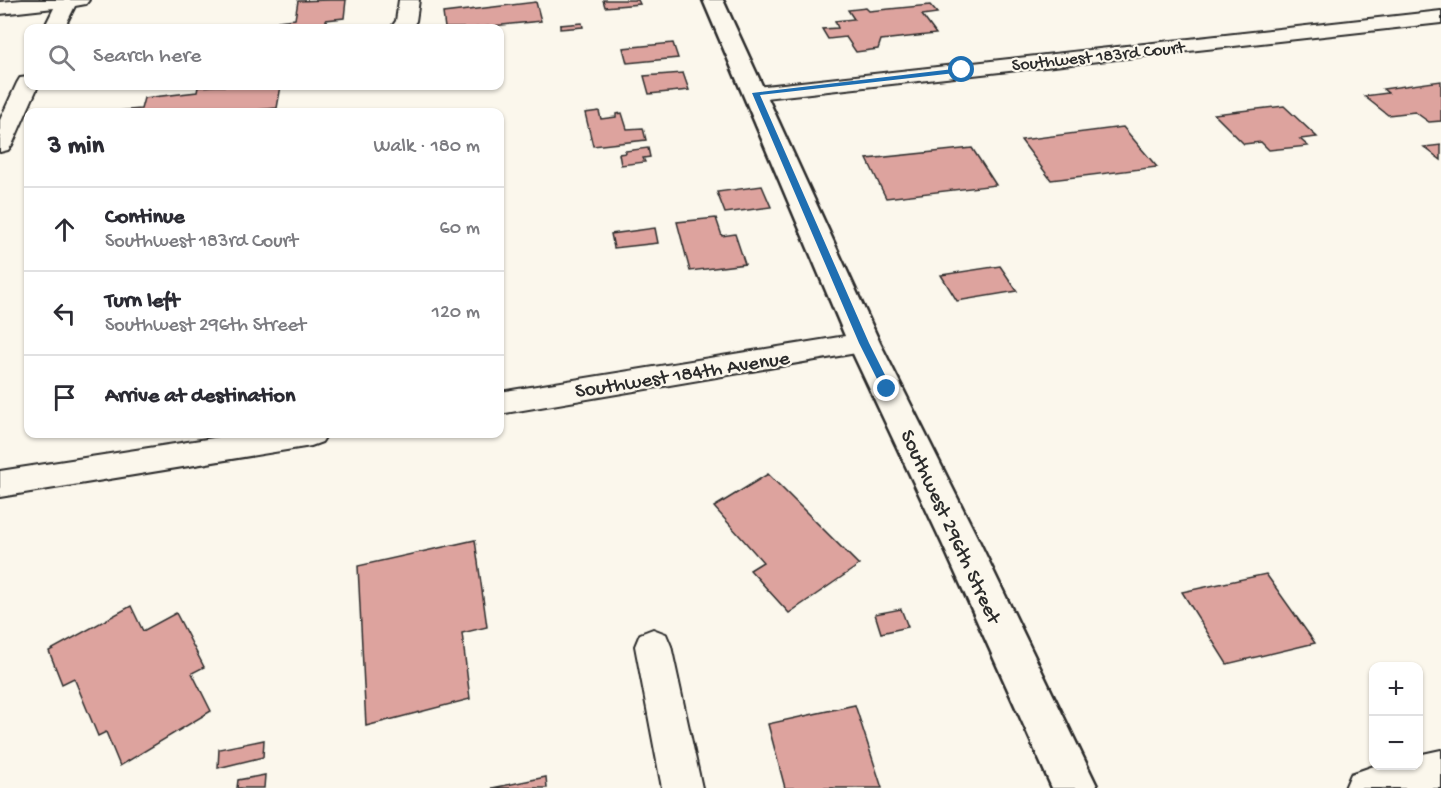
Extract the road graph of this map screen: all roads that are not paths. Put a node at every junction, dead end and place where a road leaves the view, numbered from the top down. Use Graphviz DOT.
graph roads {
  1 [pos="71,0"];
  2 [pos="409,0"];
  3 [pos="713,0"];
  4 [pos="0,8"];
  5 [pos="1441,17"];
  6 [pos="56,24"];
  7 [pos="404,24"];
  8 [pos="25,90"];
  9 [pos="756,93"];
  10 [pos="0,144"];
  11 [pos="864,343"];
  12 [pos="504,402"];
  13 [pos="286,438"];
  14 [pos="0,484"];
  15 [pos="653,646"];
  16 [pos="1441,770"];
  17 [pos="682,788"];
  18 [pos="1075,788"];
  19 [pos="1365,788"];
  1 -- 4 [label="street"];
  1 -- 6 [label="street"];
  2 -- 7 [label="street"];
  3 -- 9 [label="street, Southwest 296th Street"];
  5 -- 9 [label="street, Southwest 183rd Court"];
  8 -- 10 [label="street"];
  9 -- 11 [label="street, Southwest 296th Street"];
  11 -- 12 [label="street, Southwest 184th Avenue"];
  11 -- 18 [label="street, Southwest 296th Street"];
  13 -- 14 [label="street"];
  15 -- 17 [label="street"];
  16 -- 19 [label="street"];
}
